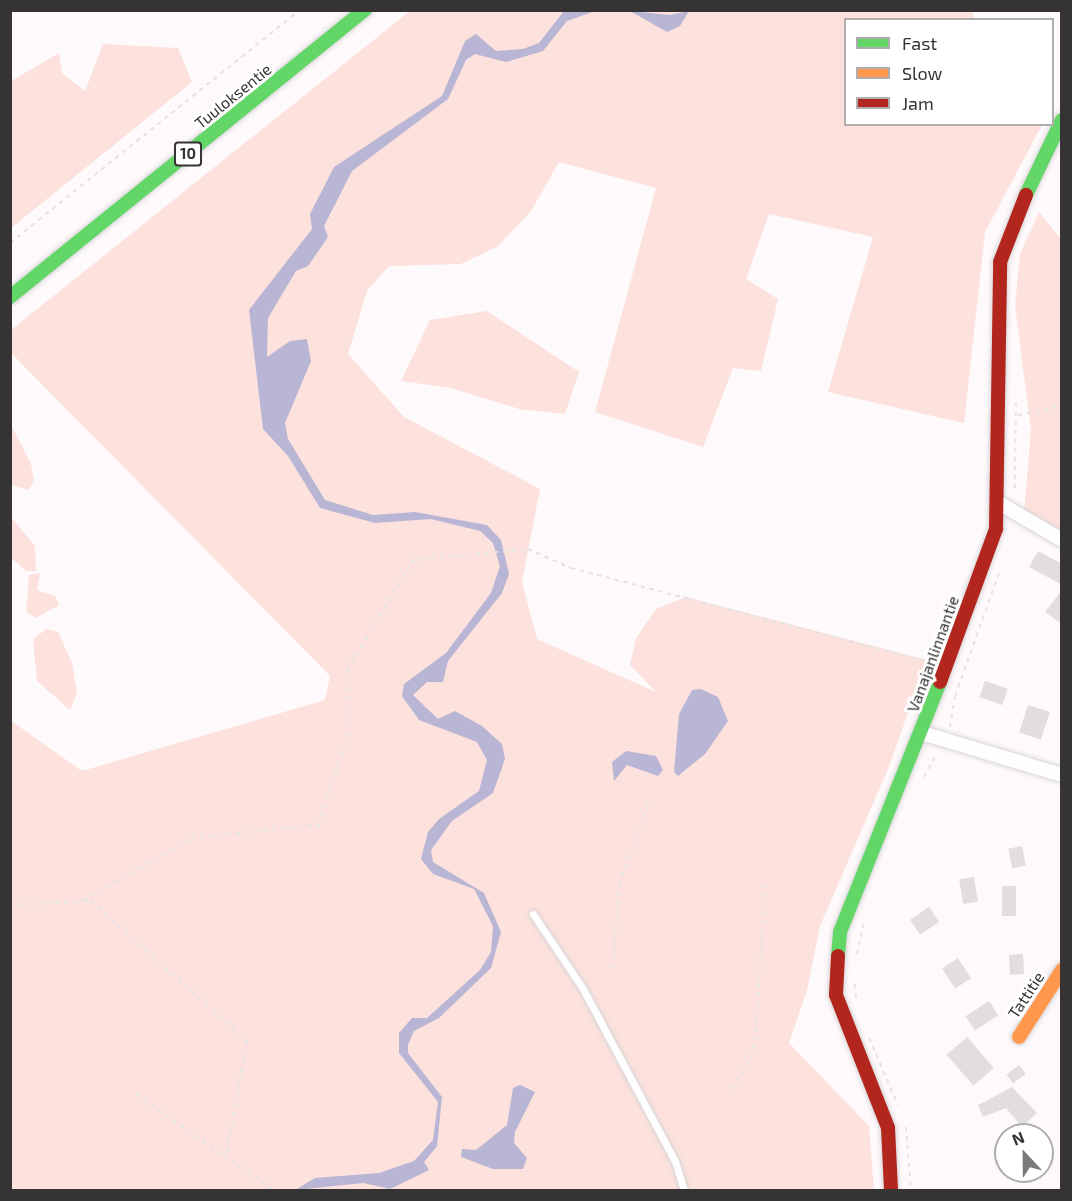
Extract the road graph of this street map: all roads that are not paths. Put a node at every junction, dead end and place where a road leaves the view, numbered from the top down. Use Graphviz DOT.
graph roads {
  1 [pos="365,10"];
  2 [pos="1062,120"];
  3 [pos="10,297"];
  4 [pos="999,503"];
  5 [pos="1062,540"];
  6 [pos="922,733"];
  7 [pos="1062,775"];
  8 [pos="533,914"];
  9 [pos="1062,970"];
  10 [pos="1019,1037"];
  11 [pos="684,1191"];
  12 [pos="891,1191"];
  1 -- 3 [label="main road, Tuuloksentie / 10"];
  2 -- 4 [label="main road, Vanajanlinnantie"];
  4 -- 5 [label="street"];
  4 -- 6 [label="main road, Vanajanlinnantie"];
  6 -- 7 [label="street"];
  6 -- 12 [label="main road, Vanajanlinnantie"];
  8 -- 11 [label="lane"];
  9 -- 10 [label="main road, Tattitie"];
}
